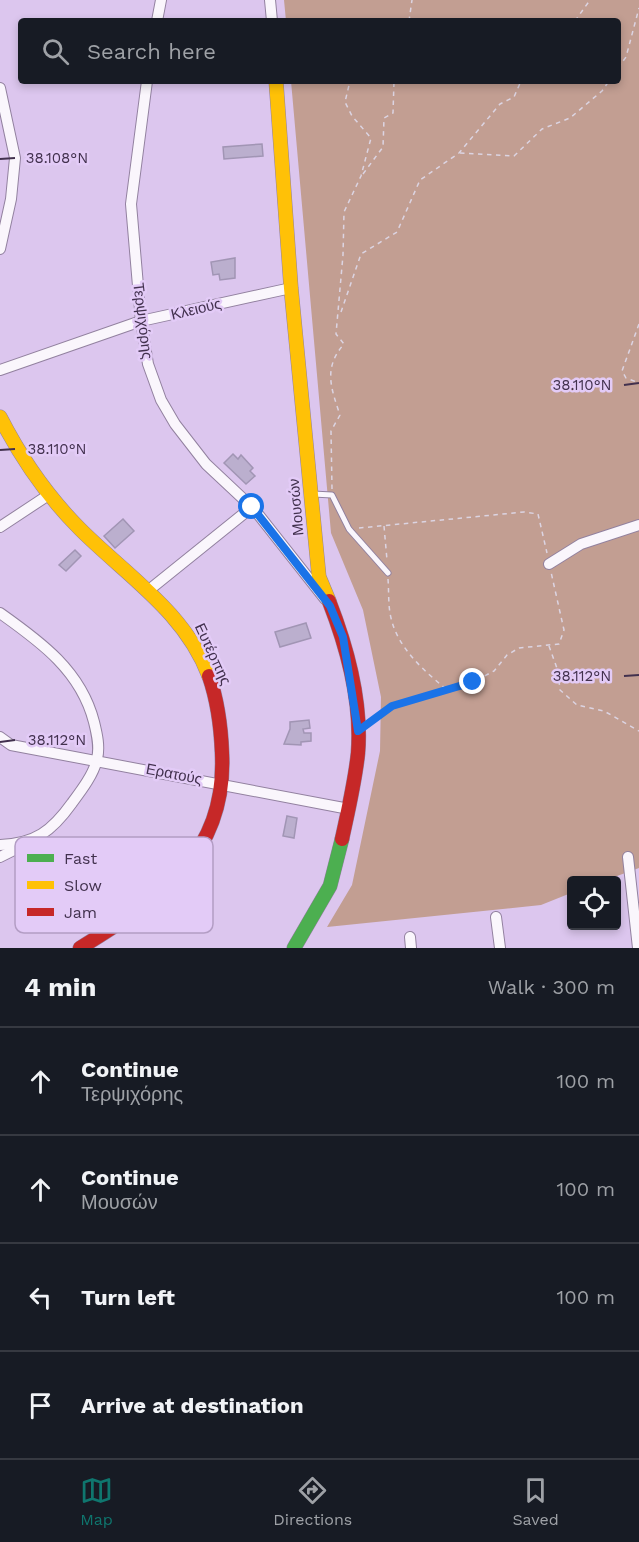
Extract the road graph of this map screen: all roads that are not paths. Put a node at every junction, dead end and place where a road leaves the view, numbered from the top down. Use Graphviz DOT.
graph roads {
  1 [pos="161,0"];
  2 [pos="270,0"];
  3 [pos="158,18"];
  4 [pos="272,18"];
  5 [pos="147,84"];
  6 [pos="276,84"];
  7 [pos="0,88"];
  8 [pos="0,249"];
  9 [pos="291,288"];
  10 [pos="141,321"];
  11 [pos="0,370"];
  12 [pos="0,417"];
  13 [pos="50,494"];
  14 [pos="311,494"];
  15 [pos="252,507"];
  16 [pos="639,525"];
  17 [pos="0,527"];
  18 [pos="549,564"];
  19 [pos="388,573"];
  20 [pos="314,579"];
  21 [pos="149,590"];
  22 [pos="0,614"];
  23 [pos="0,737"];
  24 [pos="97,759"];
  25 [pos="223,784"];
  26 [pos="349,809"];
  27 [pos="37,837"];
  28 [pos="208,837"];
  29 [pos="15,844"];
  30 [pos="0,845"];
  31 [pos="15,850"];
  32 [pos="0,857"];
  33 [pos="628,857"];
  34 [pos="496,918"];
  35 [pos="105,933"];
  36 [pos="298,946"];
  37 [pos="80,948"];
  38 [pos="500,948"];
  39 [pos="638,948"];
  1 -- 3 [label="street"];
  2 -- 4 [label="street"];
  5 -- 10 [label="street, Τερψιχόρης"];
  6 -- 9 [label="street, Μουσών"];
  7 -- 8 [label="street"];
  9 -- 10 [label="street, Κλειούς"];
  9 -- 14 [label="street, Μουσών"];
  10 -- 11 [label="street, Κλειούς"];
  10 -- 15 [label="street, Τερψιχόρης"];
  12 -- 13 [label="street, Ευτέρπης"];
  13 -- 17 [label="street"];
  13 -- 21 [label="street, Ευτέρπης"];
  14 -- 19 [label="lane"];
  14 -- 20 [label="street, Μουσών"];
  15 -- 20 [label="street, Τερψιχόρης"];
  15 -- 21 [label="street"];
  16 -- 18 [label="street"];
  20 -- 26 [label="street, Μουσών"];
  21 -- 25 [label="street, Ευτέρπης"];
  22 -- 24 [label="street"];
  23 -- 24 [label="street, Ερατούς"];
  24 -- 25 [label="street, Ερατούς"];
  24 -- 27 [label="street"];
  25 -- 26 [label="street, Ερατούς"];
  25 -- 28 [label="street, Ευτέρπης"];
  26 -- 36 [label="street, Μουσών"];
  29 -- 30 [label="street"];
  31 -- 32 [label="street"];
  33 -- 39 [label="street"];
  34 -- 38 [label="street"];
  35 -- 37 [label="street, Ευτέρπης"];
}
